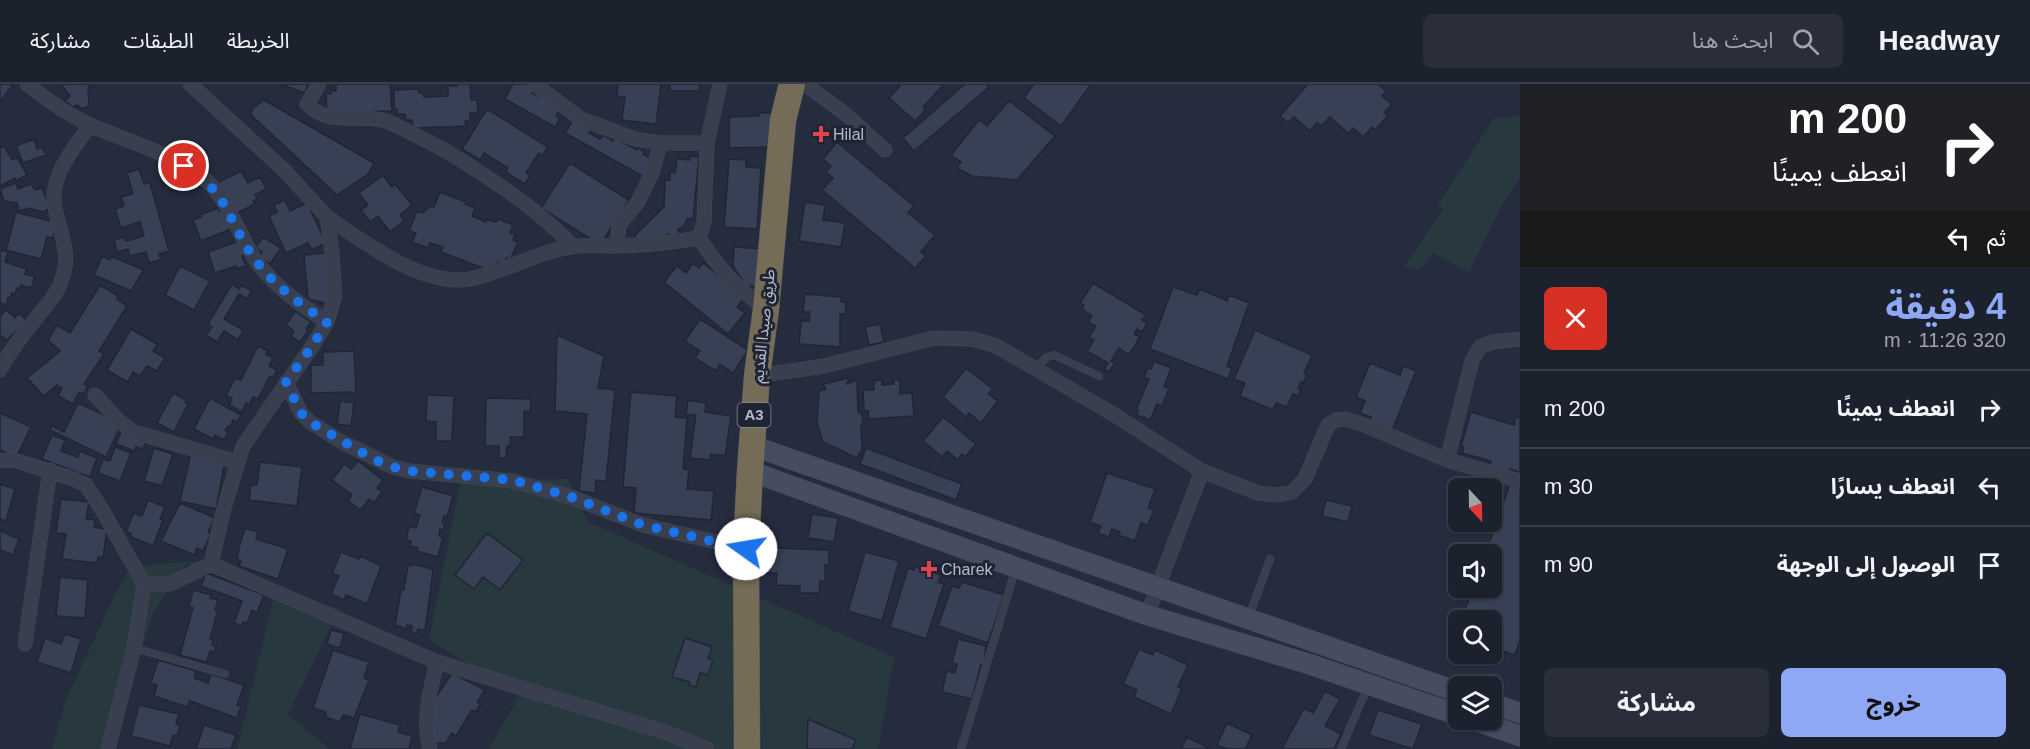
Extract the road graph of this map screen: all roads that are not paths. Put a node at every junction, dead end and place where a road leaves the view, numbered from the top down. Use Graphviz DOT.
graph roads {
  1 [pos="27,84"];
  2 [pos="190,84"];
  3 [pos="319,84"];
  4 [pos="534,84"];
  5 [pos="720,84"];
  6 [pos="792,84"];
  7 [pos="805,84"];
  8 [pos="91,125"];
  9 [pos="660,143"];
  10 [pos="707,143"];
  11 [pos="885,150"];
  12 [pos="327,217"];
  13 [pos="699,238"];
  14 [pos="573,246"];
  15 [pos="617,246"];
  16 [pos="765,309"];
  17 [pos="327,322"];
  18 [pos="1520,339"];
  19 [pos="1036,369"];
  20 [pos="0,370"];
  21 [pos="757,376"];
  22 [pos="1099,376"];
  23 [pos="286,382"];
  24 [pos="95,395"];
  25 [pos="751,458"];
  26 [pos="1447,460"];
  27 [pos="0,461"];
  28 [pos="237,462"];
  29 [pos="50,470"];
  30 [pos="1202,471"];
  31 [pos="1520,481"];
  32 [pos="746,549"];
  33 [pos="1270,559"];
  34 [pos="211,564"];
  35 [pos="1017,567"];
  36 [pos="144,584"];
  37 [pos="1158,587"];
  38 [pos="1147,615"];
  39 [pos="1248,619"];
  40 [pos="25,644"];
  41 [pos="134,648"];
  42 [pos="437,662"];
  43 [pos="225,674"];
  44 [pos="1369,684"];
  45 [pos="1448,689"];
  46 [pos="1502,707"];
  47 [pos="1448,712"];
  48 [pos="1520,713"];
  49 [pos="1502,730"];
  50 [pos="1520,736"];
  51 [pos="108,749"];
  52 [pos="430,749"];
  53 [pos="707,749"];
  54 [pos="747,749"];
  55 [pos="961,749"];
  56 [pos="1341,749"];
  1 -- 8 [label="street"];
  2 -- 12 [label="street"];
  3 -- 14 [label="street"];
  4 -- 9 [label="street"];
  5 -- 10 [label="street"];
  6 -- 16 [label="highway, طريق صيدا القديم / A3"];
  7 -- 11 [label="street"];
  8 -- 17 [label="street"];
  8 -- 20 [label="street"];
  9 -- 10 [label="street"];
  9 -- 15 [label="street"];
  10 -- 13 [label="street"];
  12 -- 14 [label="street"];
  12 -- 17 [label="street"];
  13 -- 15 [label="street"];
  13 -- 16 [label="street"];
  14 -- 15 [label="street"];
  16 -- 21 [label="highway, طريق صيدا القديم / A3"];
  17 -- 23 [label="street"];
  18 -- 26 [label="street"];
  19 -- 21 [label="street"];
  19 -- 22 [label="lane"];
  19 -- 30 [label="street"];
  21 -- 25 [label="highway, طريق صيدا القديم / A3"];
  23 -- 28 [label="street"];
  23 -- 32 [label="street"];
  24 -- 28 [label="street"];
  25 -- 32 [label="highway, طريق صيدا القديم / A3"];
  25 -- 35 [label="street"];
  25 -- 37 [label="street"];
  26 -- 30 [label="street"];
  26 -- 31 [label="street"];
  27 -- 29 [label="street"];
  28 -- 34 [label="street"];
  29 -- 36 [label="street"];
  29 -- 40 [label="street"];
  30 -- 37 [label="street"];
  32 -- 54 [label="highway, طريق صيدا القديم / A3"];
  33 -- 39 [label="lane"];
  34 -- 36 [label="street"];
  34 -- 42 [label="street"];
  35 -- 38 [label="street"];
  35 -- 55 [label="lane"];
  36 -- 41 [label="street"];
  37 -- 38 [label="street"];
  37 -- 39 [label="street"];
  38 -- 44 [label="street"];
  39 -- 45 [label="street"];
  41 -- 43 [label="lane"];
  41 -- 51 [label="street"];
  42 -- 52 [label="street"];
  42 -- 53 [label="street"];
  44 -- 47 [label="street"];
  44 -- 56 [label="lane"];
  46 -- 48 [label="street"];
  49 -- 50 [label="street"];
}
